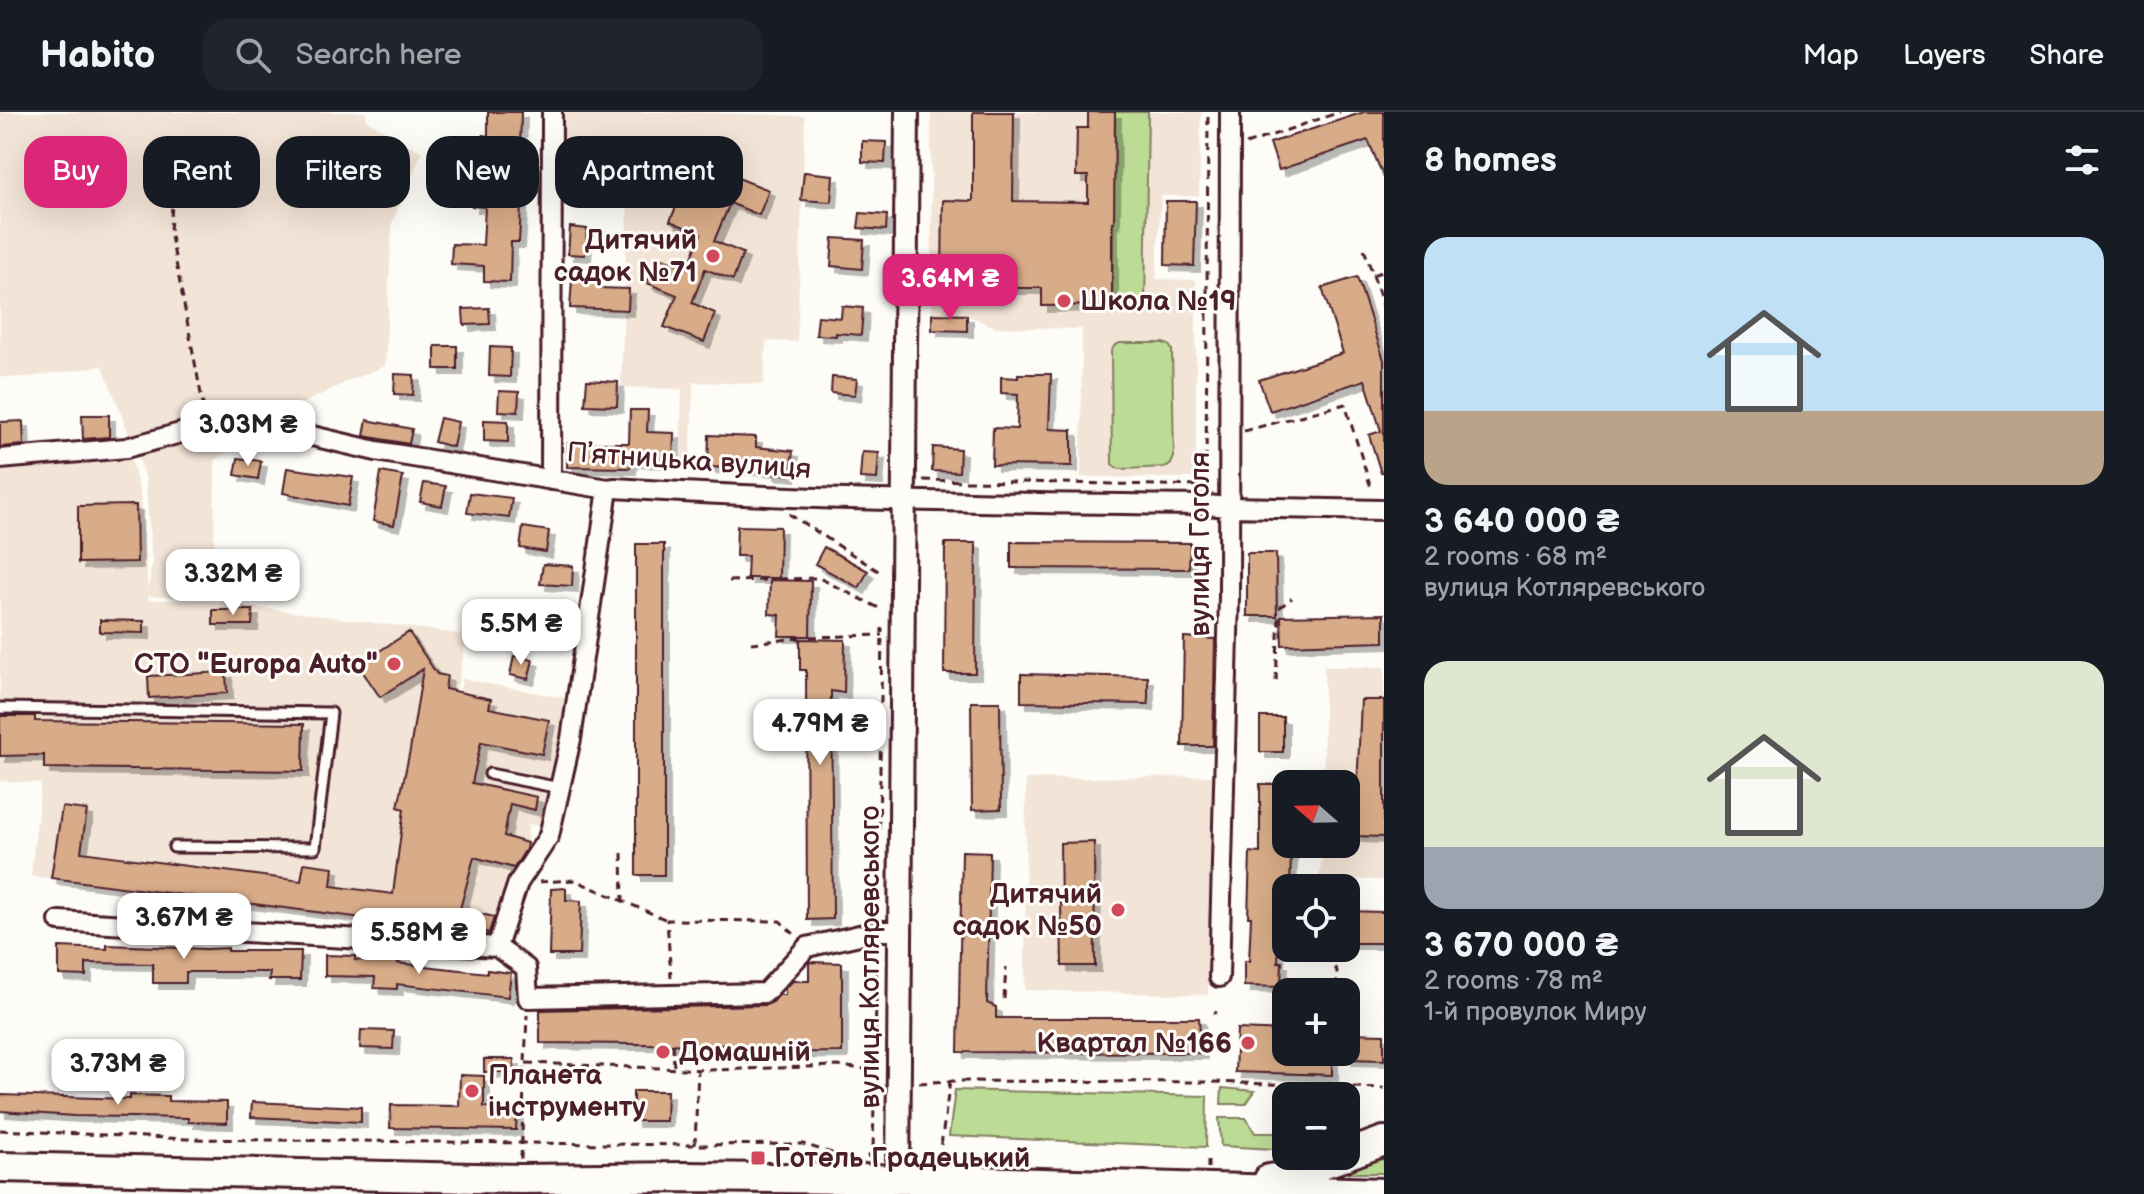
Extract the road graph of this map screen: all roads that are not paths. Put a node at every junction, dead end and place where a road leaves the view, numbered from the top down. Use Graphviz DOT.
graph roads {
  1 [pos="552,112"];
  2 [pos="907,112"];
  3 [pos="1230,112"];
  4 [pos="0,459"];
  5 [pos="551,480"];
  6 [pos="608,489"];
  7 [pos="903,502"];
  8 [pos="1228,507"];
  9 [pos="1384,510"];
  10 [pos="0,708"];
  11 [pos="490,774"];
  12 [pos="560,788"];
  13 [pos="174,847"];
  14 [pos="59,921"];
  15 [pos="901,931"];
  16 [pos="497,947"];
  17 [pos="1219,977"];
  18 [pos="1384,1141"];
  19 [pos="1360,1150"];
  20 [pos="0,1167"];
  21 [pos="1305,1170"];
  22 [pos="898,1179"];
  23 [pos="1212,1188"];
  24 [pos="1100,1189"];
  25 [pos="1384,1193"];
  1 -- 5 [label="street"];
  2 -- 7 [label="street, вулиця Котляревського"];
  3 -- 8 [label="street, вулиця Гоголя"];
  4 -- 5 [label="street, Пʼятницька вулиця"];
  5 -- 6 [label="street, Пʼятницька вулиця"];
  6 -- 7 [label="street, Пʼятницька вулиця"];
  6 -- 12 [label="street"];
  7 -- 8 [label="street, Пʼятницька вулиця"];
  7 -- 15 [label="street, вулиця Котляревського"];
  8 -- 9 [label="street, Пʼятницька вулиця"];
  8 -- 17 [label="street, вулиця Гоголя"];
  10 -- 13 [label="lane"];
  11 -- 12 [label="lane"];
  12 -- 16 [label="street"];
  14 -- 16 [label="street"];
  15 -- 16 [label="street"];
  15 -- 22 [label="street, вулиця Котляревського"];
  18 -- 19 [label="main road"];
  20 -- 22 [label="main road"];
  21 -- 23 [label="main road"];
  22 -- 24 [label="main road"];
  23 -- 24 [label="main road"];
  23 -- 25 [label="main road"];
}
